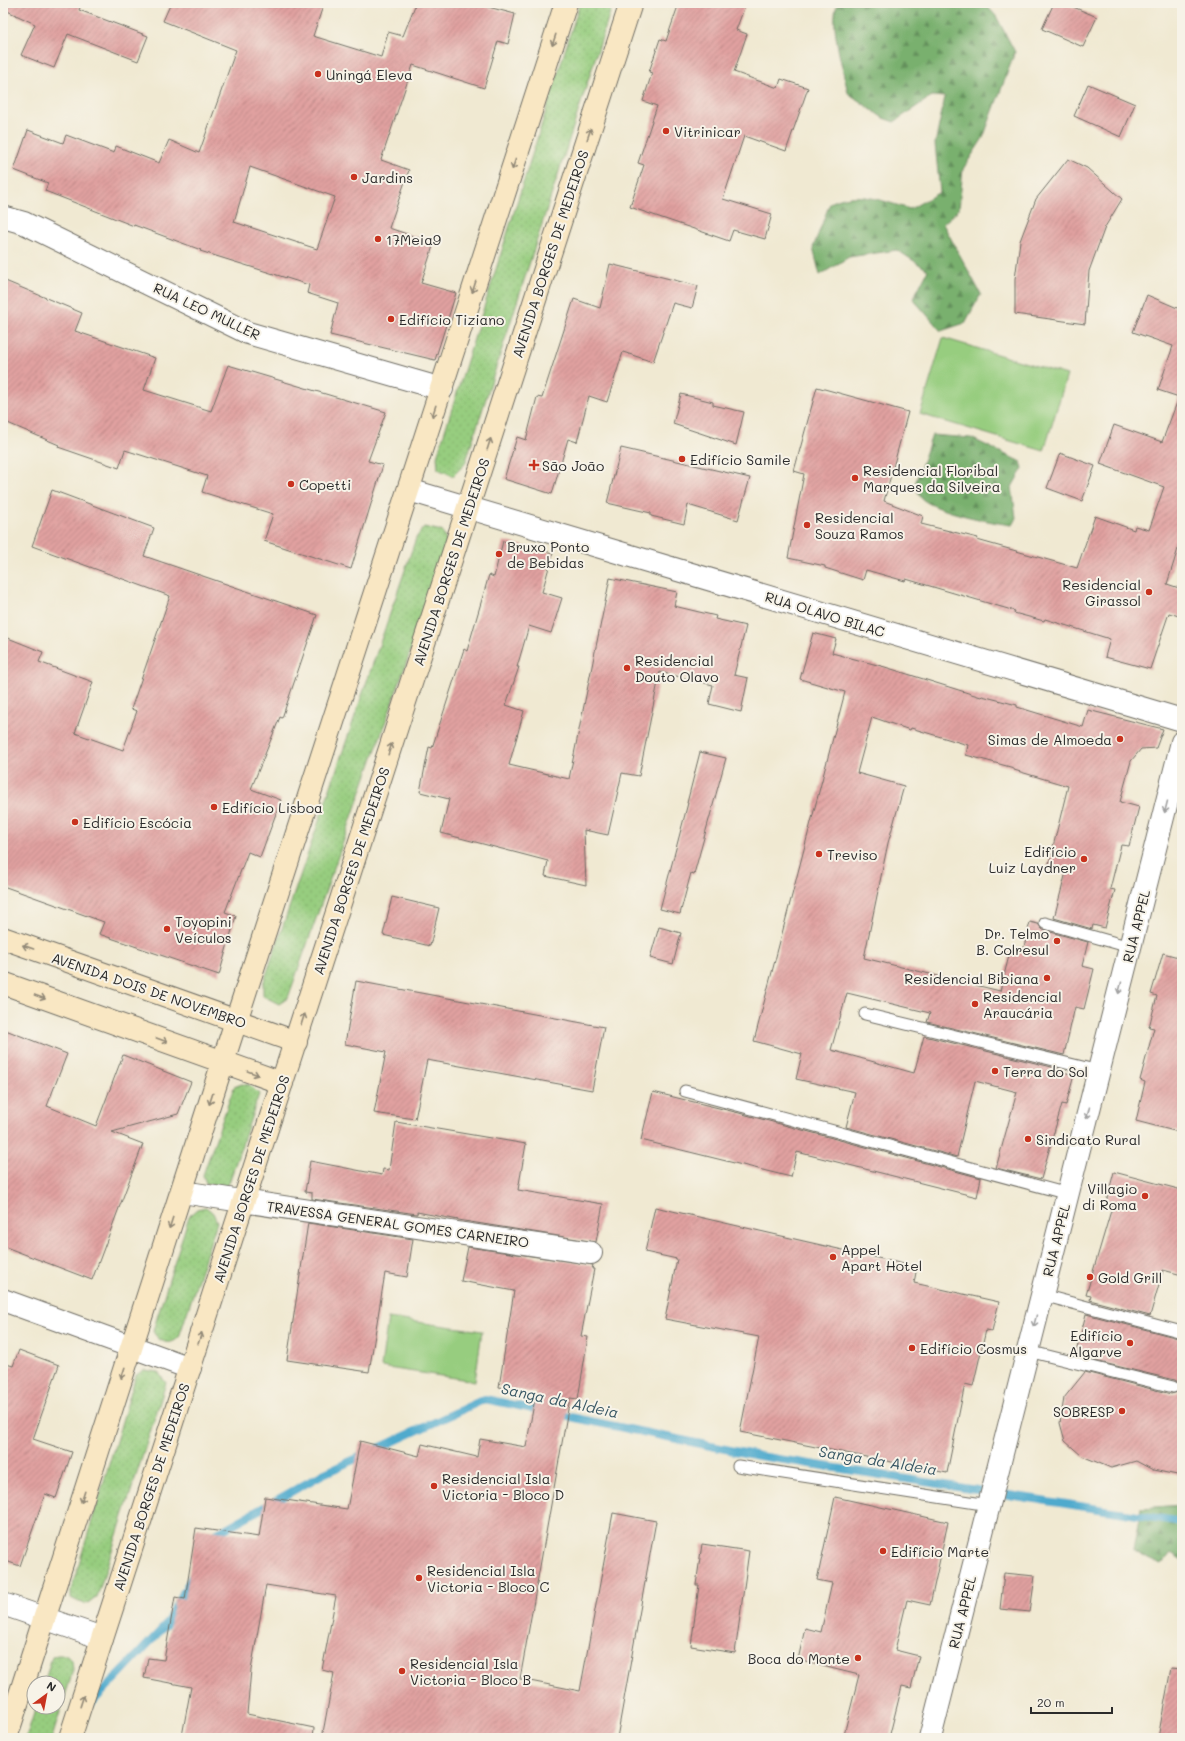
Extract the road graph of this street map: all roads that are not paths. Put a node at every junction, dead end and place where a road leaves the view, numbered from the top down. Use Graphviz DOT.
graph roads {
  1 [pos="566,3"];
  2 [pos="631,3"];
  3 [pos="3,218"];
  4 [pos="442,389"];
  5 [pos="409,490"];
  6 [pos="468,508"];
  7 [pos="1182,720"];
  8 [pos="1182,742"];
  9 [pos="1045,923"];
  10 [pos="3,938"];
  11 [pos="1130,947"];
  12 [pos="3,983"];
  13 [pos="865,1014"];
  14 [pos="236,1021"];
  15 [pos="296,1042"];
  16 [pos="223,1062"];
  17 [pos="1099,1071"];
  18 [pos="282,1083"];
  19 [pos="685,1091"];
  20 [pos="182,1192"];
  21 [pos="1068,1194"];
  22 [pos="244,1201"];
  23 [pos="591,1253"];
  24 [pos="1042,1295"];
  25 [pos="3,1300"];
  26 [pos="1182,1332"];
  27 [pos="132,1347"];
  28 [pos="1028,1351"];
  29 [pos="190,1368"];
  30 [pos="1173,1387"];
  31 [pos="738,1466"];
  32 [pos="989,1505"];
  33 [pos="3,1604"];
  34 [pos="44,1618"];
  35 [pos="102,1638"];
  36 [pos="6,1738"];
  37 [pos="70,1738"];
  38 [pos="930,1738"];
  1 -- 4 [label="main road, one-way"];
  6 -- 2 [label="main road, AVENIDA BORGES DE MEDEIROS, one-way"];
  3 -- 4 [label="street, RUA LEO MULLER"];
  4 -- 5 [label="main road, one-way"];
  5 -- 6 [label="street, RUA OLAVO BILAC"];
  5 -- 14 [label="main road"];
  6 -- 7 [label="street, RUA OLAVO BILAC"];
  15 -- 6 [label="main road, AVENIDA BORGES DE MEDEIROS, one-way"];
  8 -- 11 [label="street, RUA APPEL, one-way"];
  9 -- 11 [label="lane"];
  14 -- 10 [label="main road, AVENIDA DOIS DE NOVEMBRO, one-way"];
  11 -- 17 [label="street, RUA APPEL, one-way"];
  12 -- 16 [label="main road, one-way"];
  13 -- 17 [label="lane"];
  14 -- 15 [label="main road, AVENIDA DOIS DE NOVEMBRO"];
  14 -- 16 [label="main road"];
  15 -- 18 [label="main road, AVENIDA BORGES DE MEDEIROS"];
  16 -- 18 [label="main road, one-way"];
  16 -- 20 [label="main road, one-way"];
  17 -- 21 [label="street, RUA APPEL, one-way"];
  18 -- 22 [label="main road, AVENIDA BORGES DE MEDEIROS"];
  19 -- 21 [label="lane"];
  20 -- 22 [label="street, TRAVESSA GENERAL GOMES CARNEIRO"];
  20 -- 27 [label="main road, one-way"];
  21 -- 24 [label="street, RUA APPEL"];
  22 -- 23 [label="street, TRAVESSA GENERAL GOMES CARNEIRO"];
  29 -- 22 [label="main road, AVENIDA BORGES DE MEDEIROS, one-way"];
  24 -- 26 [label="lane"];
  24 -- 28 [label="street, RUA APPEL, one-way"];
  25 -- 27 [label="street"];
  27 -- 29 [label="street"];
  27 -- 34 [label="main road, one-way"];
  28 -- 30 [label="lane"];
  28 -- 32 [label="street, RUA APPEL"];
  29 -- 35 [label="main road, AVENIDA BORGES DE MEDEIROS"];
  31 -- 32 [label="lane"];
  32 -- 38 [label="street, RUA APPEL"];
  33 -- 34 [label="street"];
  34 -- 35 [label="street"];
  34 -- 36 [label="main road"];
  37 -- 35 [label="main road, AVENIDA BORGES DE MEDEIROS, one-way"];
}
